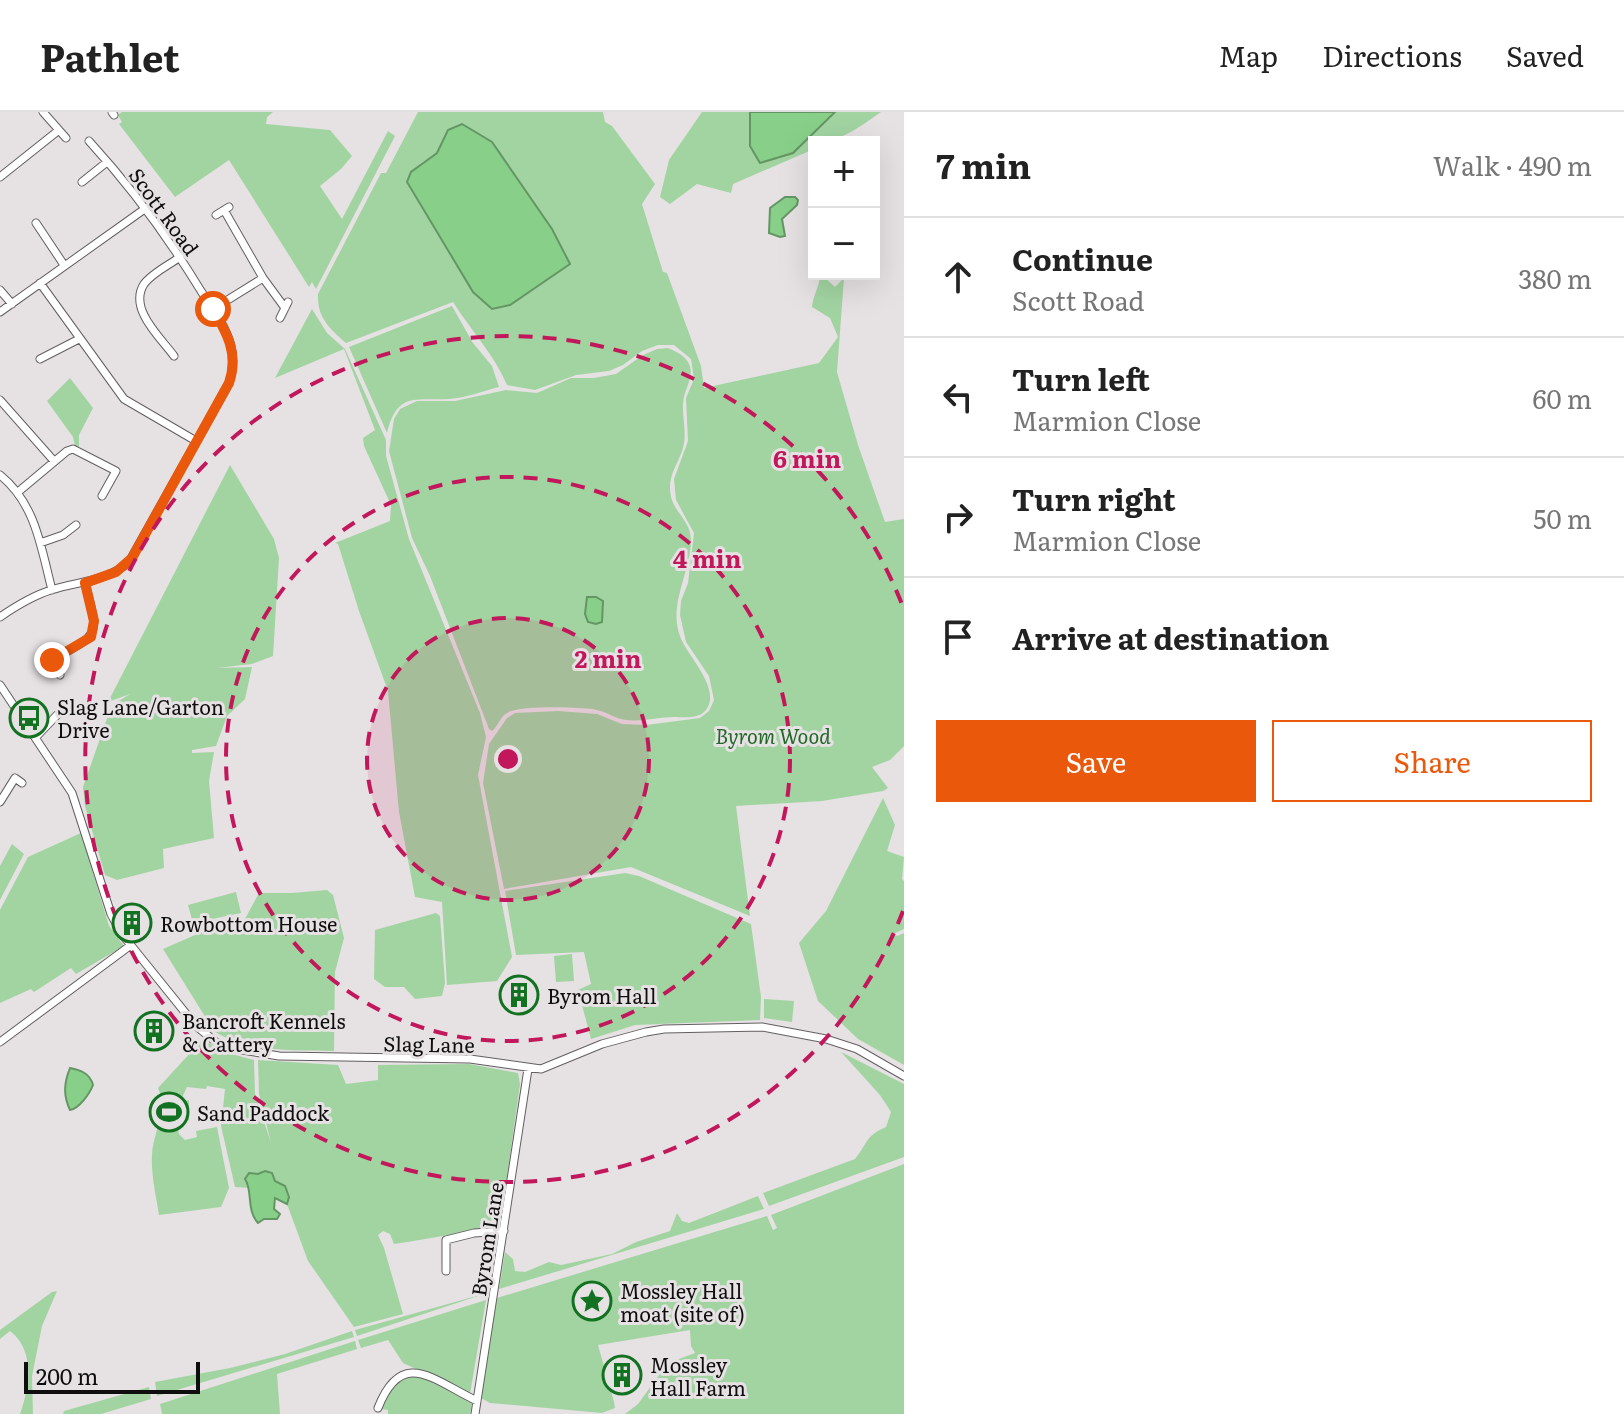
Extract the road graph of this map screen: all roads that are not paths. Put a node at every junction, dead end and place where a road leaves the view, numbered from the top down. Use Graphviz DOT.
graph roads {
  1 [pos="43,112"];
  2 [pos="59,130"];
  3 [pos="66,138"];
  4 [pos="89,141"];
  5 [pos="107,162"];
  6 [pos="0,176"];
  7 [pos="81,184"];
  8 [pos="146,208"];
  9 [pos="223,211"];
  10 [pos="34,221"];
  11 [pos="180,257"];
  12 [pos="64,265"];
  13 [pos="263,278"];
  14 [pos="40,283"];
  15 [pos="0,290"];
  16 [pos="12,304"];
  17 [pos="213,309"];
  18 [pos="0,312"];
  19 [pos="280,318"];
  20 [pos="79,339"];
  21 [pos="174,356"];
  22 [pos="40,359"];
  23 [pos="0,400"];
  24 [pos="196,441"];
  25 [pos="54,461"];
  26 [pos="0,475"];
  27 [pos="18,492"];
  28 [pos="102,496"];
  29 [pos="75,525"];
  30 [pos="40,543"];
  31 [pos="85,583"];
  32 [pos="52,590"];
  33 [pos="0,617"];
  34 [pos="60,675"];
  35 [pos="0,685"];
  36 [pos="57,715"];
  37 [pos="36,737"];
  38 [pos="22,783"];
  39 [pos="0,802"];
  40 [pos="131,945"];
  41 [pos="0,1042"];
  42 [pos="528,1069"];
  43 [pos="904,1076"];
  44 [pos="504,1231"];
  45 [pos="446,1271"];
  46 [pos="477,1401"];
  47 [pos="378,1408"];
  48 [pos="475,1414"];
  1 -- 2 [label="street"];
  2 -- 3 [label="street"];
  2 -- 6 [label="street"];
  4 -- 5 [label="street, Scott Road"];
  5 -- 7 [label="street"];
  5 -- 8 [label="street, Scott Road"];
  8 -- 11 [label="street, Scott Road"];
  8 -- 12 [label="street"];
  9 -- 13 [label="street"];
  10 -- 12 [label="street"];
  11 -- 17 [label="street, Scott Road"];
  11 -- 21 [label="street"];
  12 -- 14 [label="street"];
  13 -- 17 [label="street"];
  13 -- 19 [label="street"];
  14 -- 16 [label="street"];
  14 -- 20 [label="street"];
  15 -- 16 [label="street"];
  16 -- 18 [label="street"];
  17 -- 24 [label="street, Scott Road"];
  20 -- 22 [label="street"];
  20 -- 24 [label="street"];
  23 -- 25 [label="street"];
  24 -- 31 [label="street, Scott Road"];
  25 -- 27 [label="street"];
  25 -- 28 [label="street"];
  26 -- 27 [label="street"];
  27 -- 30 [label="street"];
  29 -- 30 [label="street"];
  30 -- 32 [label="street"];
  31 -- 32 [label="street, Scott Road"];
  31 -- 34 [label="street"];
  32 -- 33 [label="street, Scott Road"];
  35 -- 37 [label="street, Slag Lane"];
  36 -- 37 [label="street"];
  37 -- 40 [label="street, Slag Lane"];
  38 -- 39 [label="street"];
  40 -- 41 [label="street"];
  40 -- 42 [label="street, Slag Lane"];
  42 -- 43 [label="street, Slag Lane"];
  42 -- 44 [label="street, Byrom Lane"];
  44 -- 45 [label="street"];
  44 -- 46 [label="street, Byrom Lane"];
  46 -- 47 [label="street"];
  46 -- 48 [label="street, Byrom Lane"];
}
